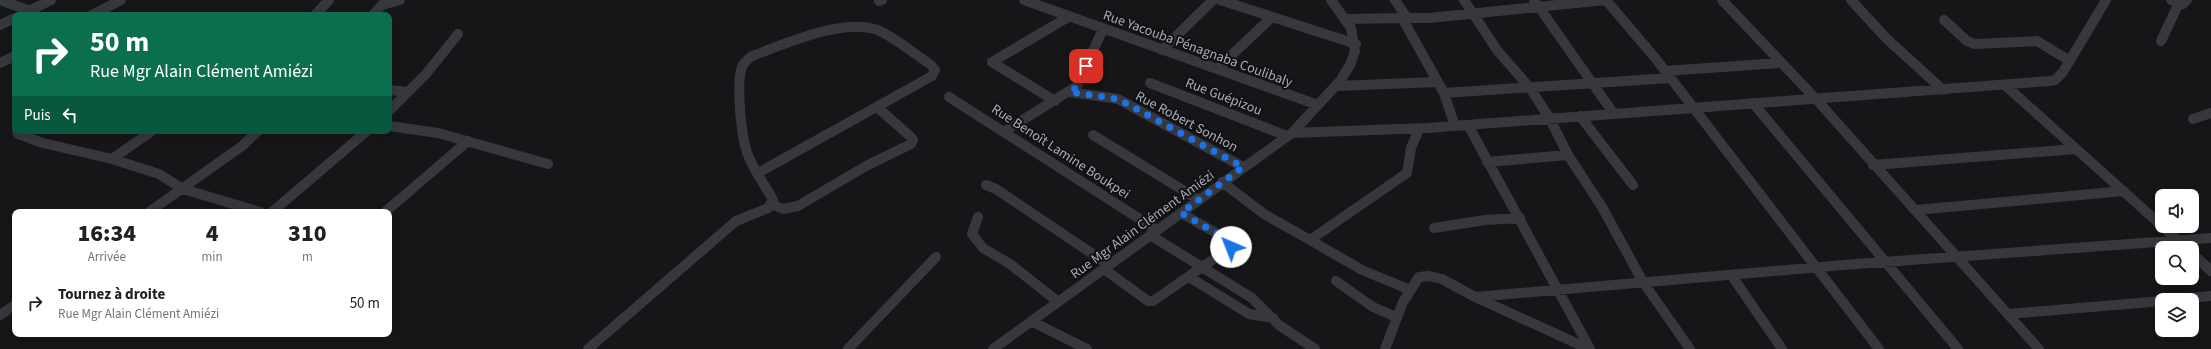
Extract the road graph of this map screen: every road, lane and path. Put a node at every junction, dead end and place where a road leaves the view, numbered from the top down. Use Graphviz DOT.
graph roads {
  1 [pos="0,0"];
  2 [pos="51,0"];
  3 [pos="121,0"];
  4 [pos="330,0"];
  5 [pos="400,0"];
  6 [pos="1024,0"];
  7 [pos="1213,0"];
  8 [pos="1220,0"];
  9 [pos="1331,0"];
  10 [pos="1395,0"];
  11 [pos="1464,0"];
  12 [pos="1606,0"];
  13 [pos="1722,0"];
  14 [pos="1851,0"];
  15 [pos="2106,0"];
  16 [pos="2179,1"];
  17 [pos="1536,3"];
  18 [pos="30,11"];
  19 [pos="98,12"];
  20 [pos="318,12"];
  21 [pos="376,12"];
  22 [pos="1473,13"];
  23 [pos="1070,16"];
  24 [pos="1272,17"];
  25 [pos="1404,18"];
  26 [pos="12,19"];
  27 [pos="1346,19"];
  28 [pos="1944,20"];
  29 [pos="0,25"];
  30 [pos="1103,29"];
  31 [pos="458,34"];
  32 [pos="2161,41"];
  33 [pos="1356,44"];
  34 [pos="1162,50"];
  35 [pos="12,57"];
  36 [pos="2070,61"];
  37 [pos="0,63"];
  38 [pos="1782,63"];
  39 [pos="1218,68"];
  40 [pos="1668,75"];
  41 [pos="1438,82"];
  42 [pos="1150,83"];
  43 [pos="1593,84"];
  44 [pos="1336,86"];
  45 [pos="2006,86"];
  46 [pos="1530,88"];
  47 [pos="392,90"];
  48 [pos="1943,90"];
  49 [pos="408,92"];
  50 [pos="1070,92"];
  51 [pos="1444,93"];
  52 [pos="950,96"];
  53 [pos="1815,98"];
  54 [pos="1055,101"];
  55 [pos="1753,103"];
  56 [pos="1318,105"];
  57 [pos="877,107"];
  58 [pos="392,108"];
  59 [pos="1693,108"];
  60 [pos="2211,113"];
  61 [pos="1614,114"];
  62 [pos="1580,116"];
  63 [pos="1550,119"];
  64 [pos="2193,119"];
  65 [pos="1468,125"];
  66 [pos="392,126"];
  67 [pos="1455,126"];
  68 [pos="1419,129"];
  69 [pos="1005,131"];
  70 [pos="18,134"];
  71 [pos="148,134"];
  72 [pos="255,134"];
  73 [pos="363,134"];
  74 [pos="1093,135"];
  75 [pos="1289,135"];
  76 [pos="468,141"];
  77 [pos="2076,149"];
  78 [pos="1568,155"];
  79 [pos="112,160"];
  80 [pos="1488,162"];
  81 [pos="548,164"];
  82 [pos="1873,165"];
  83 [pos="1243,167"];
  84 [pos="758,173"];
  85 [pos="1222,182"];
  86 [pos="986,185"];
  87 [pos="1632,185"];
  88 [pos="183,189"];
  89 [pos="2124,191"];
  90 [pos="1199,200"];
  91 [pos="772,204"];
  92 [pos="153,209"];
  93 [pos="250,209"];
  94 [pos="276,209"];
  95 [pos="389,209"];
  96 [pos="1916,210"];
  97 [pos="1181,213"];
  98 [pos="978,217"];
  99 [pos="1520,218"];
  100 [pos="2155,220"];
  101 [pos="1434,228"];
  102 [pos="1154,232"];
  103 [pos="2170,233"];
  104 [pos="2211,238"];
  105 [pos="1310,240"];
  106 [pos="2179,241"];
  107 [pos="2196,241"];
  108 [pos="2155,246"];
  109 [pos="936,257"];
  110 [pos="1958,258"];
  111 [pos="2199,260"];
  112 [pos="1885,262"];
  113 [pos="1814,266"];
  114 [pos="1107,267"];
  115 [pos="1203,267"];
  116 [pos="2211,271"];
  117 [pos="1732,276"];
  118 [pos="1189,277"];
  119 [pos="1336,281"];
  120 [pos="1643,282"];
  121 [pos="1408,289"];
  122 [pos="1558,289"];
  123 [pos="1475,296"];
  124 [pos="2211,296"];
  125 [pos="2199,297"];
  126 [pos="1058,301"];
  127 [pos="2155,302"];
  128 [pos="12,307"];
  129 [pos="2008,314"];
  130 [pos="0,315"];
  131 [pos="1396,317"];
  132 [pos="1273,318"];
  133 [pos="1031,321"];
  134 [pos="588,349"];
  135 [pos="848,349"];
  136 [pos="993,349"];
  137 [pos="1087,349"];
  138 [pos="1315,349"];
  139 [pos="1385,349"];
  140 [pos="1589,349"];
  141 [pos="1690,349"];
  142 [pos="1782,349"];
  143 [pos="1878,349"];
  144 [pos="1958,349"];
  145 [pos="2039,349"];
  1 -- 18 [label="street"];
  2 -- 18 [label="street"];
  3 -- 19 [label="street"];
  4 -- 20 [label="street"];
  5 -- 21 [label="street"];
  6 -- 23 [label="street, Rue Yacouba Pénagnaba Coulibaly"];
  7 -- 34 [label="street"];
  8 -- 24 [label="street"];
  9 -- 27 [label="street"];
  10 -- 25 [label="street"];
  11 -- 22 [label="street"];
  12 -- 17 [label="street"];
  12 -- 40 [label="street"];
  13 -- 38 [label="street"];
  14 -- 48 [label="street"];
  15 -- 36 [label="street"];
  16 -- 32 [label="street"];
  17 -- 22 [label="street"];
  17 -- 43 [label="street"];
  22 -- 25 [label="street"];
  22 -- 46 [label="street"];
  23 -- 30 [label="street, Rue Yacouba Pénagnaba Coulibaly"];
  23 -- 54 [label="street"];
  24 -- 33 [label="street"];
  24 -- 39 [label="street"];
  25 -- 27 [label="street"];
  25 -- 41 [label="street"];
  26 -- 29 [label="street"];
  27 -- 33 [label="street"];
  28 -- 36 [label="street"];
  30 -- 34 [label="street, Rue Yacouba Pénagnaba Coulibaly"];
  30 -- 50 [label="street"];
  31 -- 49 [label="street"];
  33 -- 44 [label="street, Rue Mgr Alain Clément Amiézi"];
  34 -- 39 [label="street, Rue Yacouba Pénagnaba Coulibaly"];
  35 -- 37 [label="street"];
  36 -- 45 [label="street"];
  38 -- 40 [label="street"];
  38 -- 53 [label="street"];
  39 -- 56 [label="street, Rue Yacouba Pénagnaba Coulibaly"];
  40 -- 43 [label="street"];
  40 -- 59 [label="street"];
  41 -- 44 [label="street"];
  41 -- 51 [label="street"];
  42 -- 75 [label="street, Rue Guépizou"];
  43 -- 46 [label="street"];
  43 -- 61 [label="street"];
  44 -- 56 [label="street, Rue Mgr Alain Clément Amiézi"];
  45 -- 48 [label="street"];
  45 -- 77 [label="street"];
  46 -- 51 [label="street"];
  46 -- 63 [label="street"];
  47 -- 49 [label="street"];
  48 -- 53 [label="street"];
  49 -- 58 [label="street"];
  50 -- 54 [label="street"];
  50 -- 83 [label="street, Rue Robert Sonhon"];
  51 -- 67 [label="street"];
  52 -- 69 [label="street, Rue Benoît Lamine Boukpei"];
  53 -- 55 [label="street"];
  53 -- 82 [label="street"];
  54 -- 69 [label="street"];
  55 -- 59 [label="street"];
  55 -- 112 [label="street"];
  56 -- 75 [label="street, Rue Mgr Alain Clément Amiézi"];
  57 -- 84 [label="street"];
  57 -- 84 [label="street"];
  57 -- 91 [label="street"];
  59 -- 61 [label="street"];
  59 -- 113 [label="street"];
  60 -- 64 [label="street"];
  61 -- 62 [label="street"];
  62 -- 63 [label="street"];
  62 -- 87 [label="street"];
  63 -- 65 [label="street"];
  63 -- 78 [label="street"];
  65 -- 67 [label="street"];
  65 -- 80 [label="street"];
  66 -- 76 [label="street"];
  67 -- 68 [label="street"];
  68 -- 75 [label="street"];
  68 -- 105 [label="street"];
  69 -- 102 [label="street, Rue Benoît Lamine Boukpei"];
  70 -- 79 [label="street"];
  71 -- 79 [label="street"];
  72 -- 88 [label="street"];
  73 -- 94 [label="street"];
  74 -- 90 [label="street"];
  75 -- 83 [label="street, Rue Mgr Alain Clément Amiézi"];
  76 -- 81 [label="street"];
  76 -- 95 [label="street"];
  77 -- 82 [label="street"];
  77 -- 89 [label="street"];
  78 -- 80 [label="street"];
  78 -- 120 [label="street"];
  79 -- 88 [label="street"];
  80 -- 99 [label="street"];
  82 -- 96 [label="street"];
  83 -- 85 [label="street, Rue Mgr Alain Clément Amiézi"];
  84 -- 91 [label="street"];
  85 -- 90 [label="street, Rue Mgr Alain Clément Amiézi"];
  85 -- 105 [label="street"];
  86 -- 114 [label="street"];
  88 -- 92 [label="street"];
  88 -- 93 [label="street"];
  89 -- 96 [label="street"];
  89 -- 100 [label="street"];
  90 -- 97 [label="street, Rue Mgr Alain Clément Amiézi"];
  91 -- 134 [label="street"];
  96 -- 110 [label="street"];
  97 -- 102 [label="street, Rue Mgr Alain Clément Amiézi"];
  97 -- 115 [label="street"];
  98 -- 126 [label="street"];
  99 -- 101 [label="street"];
  99 -- 122 [label="street"];
  102 -- 114 [label="street, Rue Mgr Alain Clément Amiézi"];
  102 -- 115 [label="street, Rue Benoît Lamine Boukpei"];
  103 -- 106 [label="street"];
  104 -- 107 [label="street"];
  105 -- 121 [label="street"];
  108 -- 110 [label="street"];
  109 -- 135 [label="street"];
  110 -- 112 [label="street"];
  110 -- 129 [label="street"];
  111 -- 116 [label="street"];
  112 -- 113 [label="street"];
  112 -- 144 [label="street"];
  113 -- 117 [label="street"];
  113 -- 143 [label="street"];
  114 -- 118 [label="street"];
  114 -- 126 [label="street, Rue Mgr Alain Clément Amiézi"];
  115 -- 118 [label="street"];
  115 -- 132 [label="street, Rue Benoît Lamine Boukpei"];
  117 -- 120 [label="street"];
  117 -- 142 [label="street"];
  118 -- 132 [label="street"];
  119 -- 131 [label="street"];
  120 -- 122 [label="street"];
  120 -- 141 [label="street"];
  121 -- 123 [label="street"];
  121 -- 131 [label="street"];
  122 -- 123 [label="street"];
  122 -- 140 [label="street"];
  123 -- 140 [label="street"];
  124 -- 125 [label="street"];
  126 -- 133 [label="street, Rue Mgr Alain Clément Amiézi"];
  127 -- 129 [label="street"];
  128 -- 130 [label="street"];
  129 -- 145 [label="street"];
  131 -- 139 [label="street"];
  132 -- 138 [label="street, Rue Benoît Lamine Boukpei"];
  133 -- 136 [label="street, Rue Mgr Alain Clément Amiézi"];
  133 -- 137 [label="street"];
}
